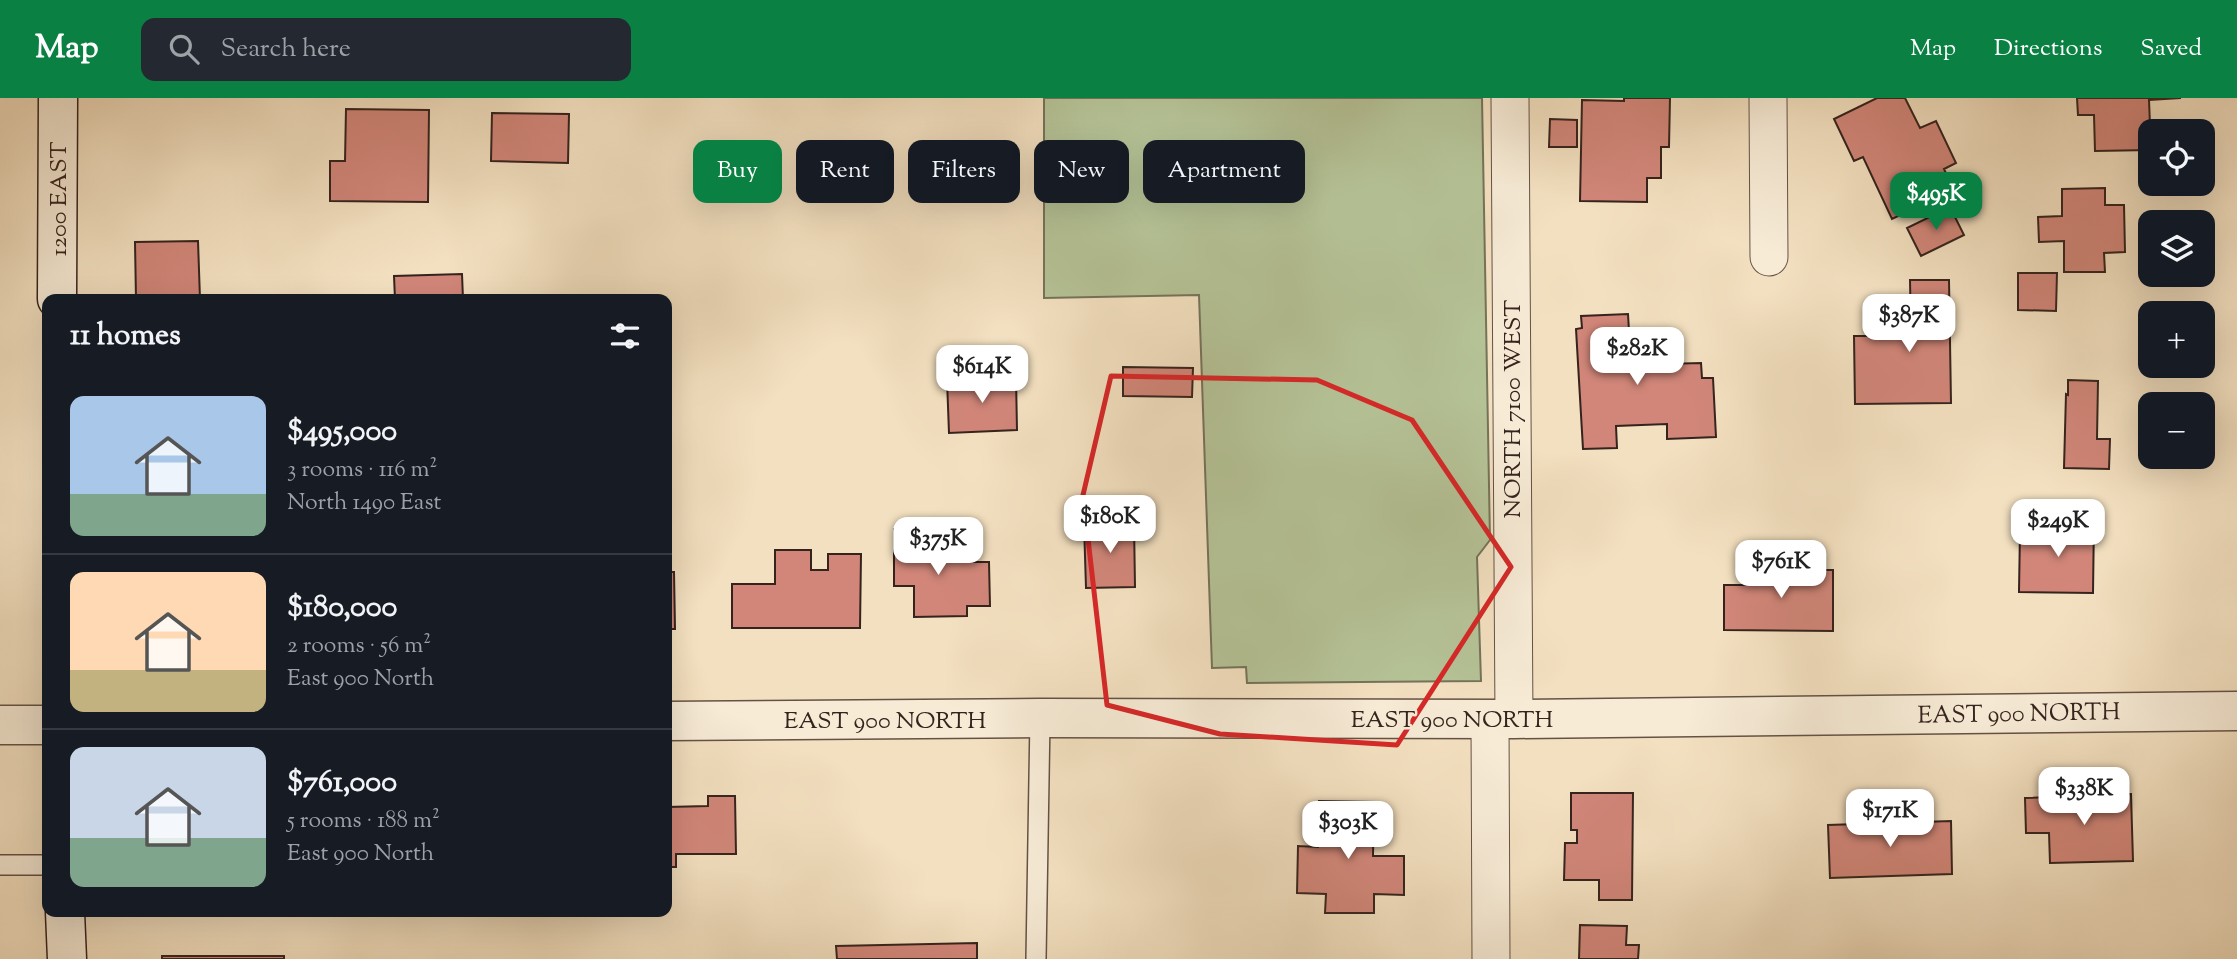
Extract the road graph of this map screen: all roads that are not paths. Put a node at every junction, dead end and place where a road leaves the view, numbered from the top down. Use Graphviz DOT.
graph roads {
  1 [pos="58,98"];
  2 [pos="1510,98"];
  3 [pos="1768,98"];
  4 [pos="1769,257"];
  5 [pos="57,294"];
  6 [pos="2237,711"];
  7 [pos="1040,718"];
  8 [pos="1502,719"];
  9 [pos="672,721"];
  10 [pos="0,725"];
  11 [pos="42,725"];
  12 [pos="0,865"];
  13 [pos="42,865"];
  14 [pos="65,917"];
  15 [pos="66,959"];
  16 [pos="1036,959"];
  17 [pos="1491,959"];
  1 -- 5 [label="street, 1200 EAST"];
  2 -- 8 [label="street, NORTH 7100 WEST"];
  3 -- 4 [label="street"];
  6 -- 8 [label="street, EAST 900 NORTH"];
  7 -- 8 [label="street, EAST 900 NORTH"];
  7 -- 9 [label="street, EAST 900 NORTH"];
  7 -- 16 [label="lane"];
  8 -- 17 [label="street, NORTH 7100 WEST"];
  10 -- 11 [label="street"];
  12 -- 13 [label="lane"];
  14 -- 15 [label="street"];
}
